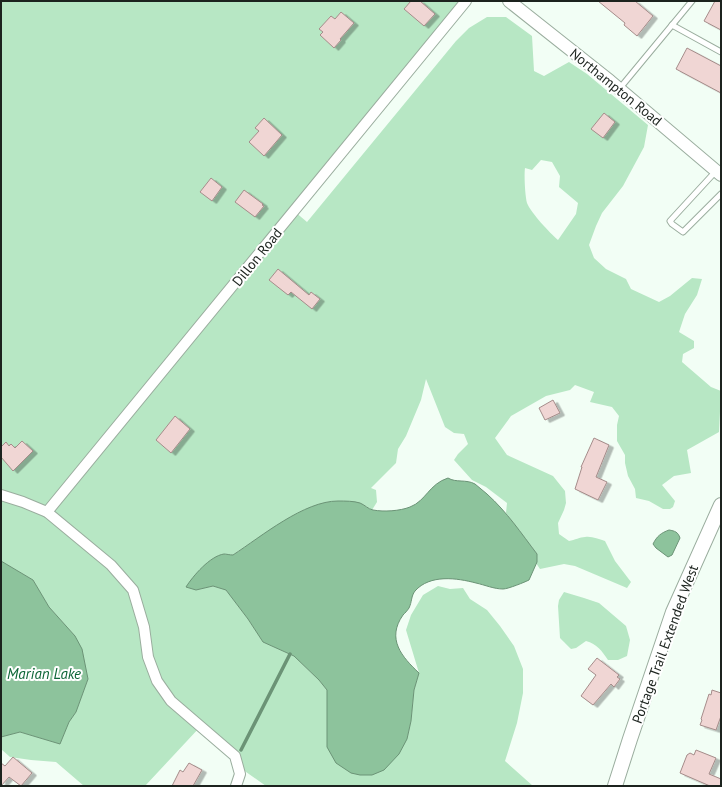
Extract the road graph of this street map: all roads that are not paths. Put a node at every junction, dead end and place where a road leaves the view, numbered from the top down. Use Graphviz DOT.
graph roads {
  1 [pos="466,1"];
  2 [pos="509,1"];
  3 [pos="692,1"];
  4 [pos="672,25"];
  5 [pos="721,52"];
  6 [pos="619,89"];
  7 [pos="719,173"];
  8 [pos="721,194"];
  9 [pos="1,495"];
  10 [pos="721,505"];
  11 [pos="47,512"];
  12 [pos="236,786"];
  13 [pos="615,786"];
  1 -- 11 [label="street, Dillon Road"];
  2 -- 6 [label="street, Northampton Road"];
  3 -- 4 [label="lane"];
  4 -- 5 [label="lane"];
  4 -- 6 [label="lane"];
  6 -- 7 [label="street, Northampton Road"];
  7 -- 8 [label="lane"];
  9 -- 11 [label="street"];
  10 -- 13 [label="main road, Portage Trail Extended West"];
  11 -- 12 [label="street"];
}
